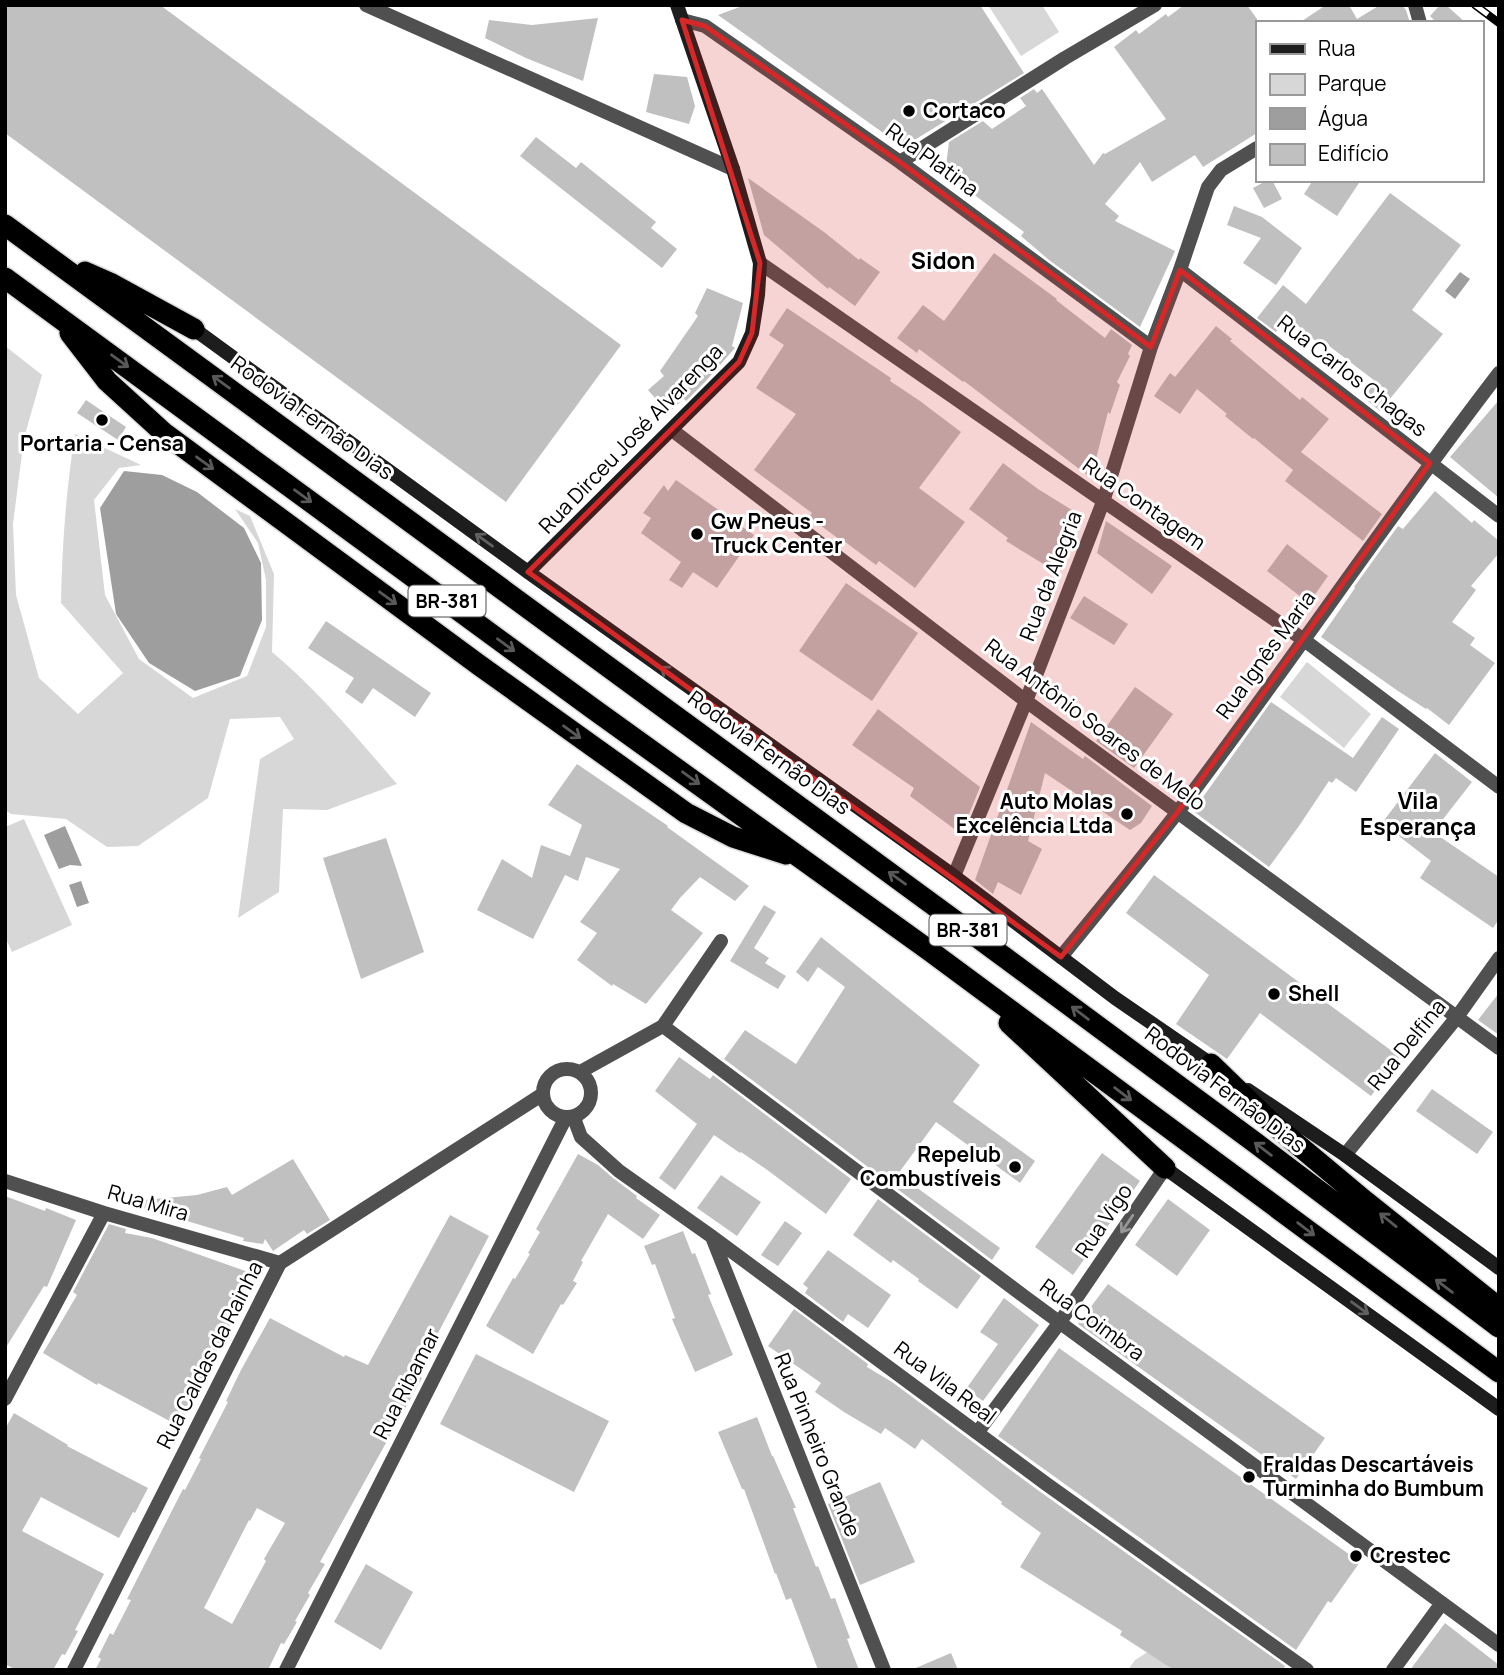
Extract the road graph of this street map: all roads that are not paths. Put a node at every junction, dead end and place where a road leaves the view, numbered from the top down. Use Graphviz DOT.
graph roads {
  1 [pos="366,5"];
  2 [pos="677,5"];
  3 [pos="1155,5"];
  4 [pos="682,20"];
  5 [pos="1256,149"];
  6 [pos="900,162"];
  7 [pos="733,169"];
  8 [pos="5,223"];
  9 [pos="760,263"];
  10 [pos="60,265"];
  11 [pos="1180,270"];
  12 [pos="6,278"];
  13 [pos="54,312"];
  14 [pos="194,329"];
  15 [pos="1151,347"];
  16 [pos="1499,373"];
  17 [pos="672,430"];
  18 [pos="1430,463"];
  19 [pos="1102,502"];
  20 [pos="1499,516"];
  21 [pos="528,572"];
  22 [pos="1304,640"];
  23 [pos="1026,701"];
  24 [pos="1499,787"];
  25 [pos="1177,813"];
  26 [pos="805,860"];
  27 [pos="954,876"];
  28 [pos="721,941"];
  29 [pos="930,950"];
  30 [pos="1061,957"];
  31 [pos="1499,958"];
  32 [pos="1457,1017"];
  33 [pos="663,1026"];
  34 [pos="1499,1048"];
  35 [pos="1211,1064"];
  36 [pos="580,1072"];
  37 [pos="543,1094"];
  38 [pos="572,1116"];
  39 [pos="1345,1155"];
  40 [pos="1165,1168"];
  41 [pos="5,1181"];
  42 [pos="104,1213"];
  43 [pos="711,1236"];
  44 [pos="279,1263"];
  45 [pos="1499,1268"];
  46 [pos="1499,1308"];
  47 [pos="1060,1322"];
  48 [pos="1499,1327"];
  49 [pos="1499,1372"];
  50 [pos="5,1399"];
  51 [pos="1499,1409"];
  52 [pos="977,1433"];
  53 [pos="1442,1603"];
  54 [pos="1499,1645"];
  55 [pos="74,1670"];
  56 [pos="286,1670"];
  57 [pos="884,1670"];
  58 [pos="1307,1670"];
  59 [pos="1393,1670"];
  1 -- 7 [label="street"];
  2 -- 4 [label="main road, Rua Dirceu José Alvarenga"];
  3 -- 6 [label="street"];
  4 -- 6 [label="street, Rua Platina"];
  4 -- 7 [label="main road, Rua Dirceu José Alvarenga"];
  5 -- 11 [label="street, Rua da Alegria"];
  6 -- 15 [label="street, Rua Platina"];
  7 -- 9 [label="main road, Rua Dirceu José Alvarenga"];
  8 -- 10 [label="highway, Rodovia Fernão Dias / BR-381"];
  9 -- 17 [label="main road, Rua Dirceu José Alvarenga"];
  9 -- 19 [label="street, Rua Contagem"];
  10 -- 14 [label="highway, BR-381"];
  48 -- 10 [label="highway, Rodovia Fernão Dias / BR-381, one-way"];
  11 -- 15 [label="street, Rua da Alegria"];
  11 -- 18 [label="street, Rua Carlos Chagas"];
  12 -- 13 [label="highway, BR-381"];
  13 -- 26 [label="highway, BR-381, one-way"];
  13 -- 26 [label="highway, one-way"];
  21 -- 14 [label="main road, Rodovia Fernão Dias / BR-381, one-way"];
  15 -- 19 [label="street, Rua da Alegria"];
  16 -- 18 [label="street, Rua Ignês Maria"];
  17 -- 21 [label="main road, Rua Dirceu José Alvarenga"];
  17 -- 23 [label="street, Rua Antônio Soares de Melo"];
  18 -- 20 [label="street, Rua Carlos Chagas"];
  18 -- 22 [label="street, Rua Ignês Maria"];
  19 -- 22 [label="street, Rua Contagem"];
  19 -- 23 [label="street, Rua da Alegria"];
  27 -- 21 [label="main road, Rodovia Fernão Dias / BR-381, one-way"];
  22 -- 24 [label="street, Rua Contagem"];
  22 -- 25 [label="street, Rua Ignês Maria"];
  23 -- 25 [label="street, Rua Antônio Soares de Melo"];
  23 -- 27 [label="street, Rua da Alegria"];
  25 -- 30 [label="street, Rua Ignês Maria"];
  25 -- 32 [label="street, Rua Antônio Soares de Melo"];
  26 -- 29 [label="highway, BR-381"];
  27 -- 30 [label="main road, Rodovia Fernão Dias / BR-381"];
  28 -- 33 [label="street"];
  29 -- 40 [label="highway, BR-381"];
  29 -- 49 [label="highway, BR-381, one-way"];
  30 -- 35 [label="main road, Rodovia Fernão Dias / BR-381"];
  31 -- 32 [label="street, Rua Delfina"];
  32 -- 34 [label="street, Rua Antônio Soares de Melo"];
  32 -- 39 [label="street, Rua Delfina"];
  33 -- 36 [label="street"];
  33 -- 47 [label="street, Rua Coimbra"];
  35 -- 39 [label="main road, Rodovia Fernão Dias / BR-381"];
  46 -- 35 [label="highway, one-way"];
  36 -- 37 [label="street"];
  36 -- 38 [label="street"];
  37 -- 38 [label="street"];
  37 -- 44 [label="street, Rua Caldas da Rainha"];
  38 -- 43 [label="street, Rua Vila Real"];
  38 -- 56 [label="street, Rua Ribamar"];
  39 -- 45 [label="main road, Rodovia Fernão Dias / BR-381"];
  40 -- 47 [label="street, Rua Vigo, one-way"];
  40 -- 51 [label="main road, BR-381, one-way"];
  41 -- 42 [label="street, Rua Mira"];
  42 -- 44 [label="street, Rua Mira"];
  42 -- 50 [label="street"];
  43 -- 52 [label="street, Rua Vila Real"];
  43 -- 57 [label="street, Rua Pinheiro Grande"];
  44 -- 55 [label="street, Rua Caldas da Rainha"];
  47 -- 52 [label="street, Rua Vigo"];
  47 -- 53 [label="street, Rua Coimbra"];
  52 -- 58 [label="street, Rua Vila Real"];
  53 -- 54 [label="street, Rua Coimbra"];
  53 -- 59 [label="street"];
}
